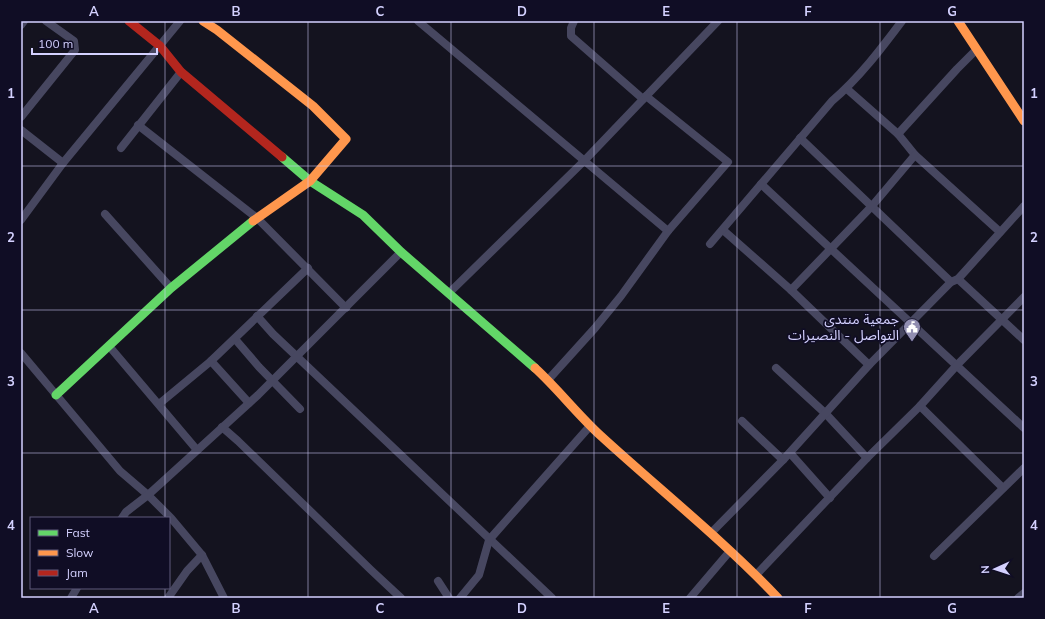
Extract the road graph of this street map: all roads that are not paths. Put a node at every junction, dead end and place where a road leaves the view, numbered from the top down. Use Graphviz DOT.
graph roads {
  1 [pos="24,21"];
  2 [pos="46,21"];
  3 [pos="129,21"];
  4 [pos="180,21"];
  5 [pos="203,21"];
  6 [pos="418,21"];
  7 [pos="574,21"];
  8 [pos="718,21"];
  9 [pos="902,21"];
  10 [pos="958,21"];
  11 [pos="21,26"];
  12 [pos="160,46"];
  13 [pos="976,50"];
  14 [pos="181,72"];
  15 [pos="847,89"];
  16 [pos="645,98"];
  17 [pos="21,118"];
  18 [pos="1024,122"];
  19 [pos="138,125"];
  20 [pos="21,130"];
  21 [pos="898,134"];
  22 [pos="800,138"];
  23 [pos="121,148"];
  24 [pos="915,155"];
  25 [pos="584,161"];
  26 [pos="63,163"];
  27 [pos="310,181"];
  28 [pos="761,184"];
  29 [pos="872,206"];
  30 [pos="1024,206"];
  31 [pos="105,214"];
  32 [pos="257,218"];
  33 [pos="21,220"];
  34 [pos="723,230"];
  35 [pos="668,231"];
  36 [pos="1000,232"];
  37 [pos="710,244"];
  38 [pos="831,249"];
  39 [pos="402,252"];
  40 [pos="308,268"];
  41 [pos="955,280"];
  42 [pos="171,288"];
  43 [pos="791,290"];
  44 [pos="449,293"];
  45 [pos="1024,297"];
  46 [pos="346,308"];
  47 [pos="257,316"];
  48 [pos="1003,320"];
  49 [pos="911,323"];
  50 [pos="235,339"];
  51 [pos="1024,340"];
  52 [pos="109,346"];
  53 [pos="21,353"];
  54 [pos="297,357"];
  55 [pos="211,361"];
  56 [pos="869,365"];
  57 [pos="957,365"];
  58 [pos="776,368"];
  59 [pos="548,380"];
  60 [pos="273,381"];
  61 [pos="56,395"];
  62 [pos="249,403"];
  63 [pos="159,404"];
  64 [pos="920,406"];
  65 [pos="300,409"];
  66 [pos="826,414"];
  67 [pos="742,421"];
  68 [pos="590,426"];
  69 [pos="222,427"];
  70 [pos="1024,428"];
  71 [pos="197,450"];
  72 [pos="790,453"];
  73 [pos="867,458"];
  74 [pos="783,460"];
  75 [pos="1024,468"];
  76 [pos="1003,488"];
  77 [pos="148,495"];
  78 [pos="830,498"];
  79 [pos="123,517"];
  80 [pos="711,533"];
  81 [pos="489,540"];
  82 [pos="730,551"];
  83 [pos="202,555"];
  84 [pos="934,556"];
  85 [pos="756,575"];
  86 [pos="438,581"];
  87 [pos="1024,592"];
  88 [pos="168,598"];
  89 [pos="224,598"];
  90 [pos="401,598"];
  91 [pos="449,598"];
  92 [pos="460,598"];
  93 [pos="552,598"];
  94 [pos="690,598"];
  95 [pos="778,598"];
  96 [pos="1018,598"];
  1 -- 11 [label="street"];
  2 -- 17 [label="street"];
  3 -- 12 [label="street"];
  4 -- 12 [label="street"];
  5 -- 27 [label="street"];
  6 -- 25 [label="street"];
  7 -- 16 [label="street"];
  8 -- 16 [label="street"];
  9 -- 15 [label="street"];
  10 -- 13 [label="street"];
  12 -- 14 [label="street"];
  12 -- 26 [label="street"];
  13 -- 18 [label="street"];
  13 -- 21 [label="street"];
  14 -- 19 [label="street"];
  14 -- 27 [label="street"];
  15 -- 21 [label="street"];
  15 -- 22 [label="street"];
  16 -- 25 [label="street"];
  16 -- 35 [label="street"];
  19 -- 23 [label="street"];
  19 -- 32 [label="street"];
  20 -- 26 [label="street"];
  21 -- 24 [label="street"];
  22 -- 28 [label="street"];
  22 -- 29 [label="street"];
  24 -- 29 [label="street"];
  24 -- 36 [label="street"];
  25 -- 35 [label="street"];
  25 -- 44 [label="street"];
  26 -- 33 [label="street"];
  27 -- 32 [label="street"];
  27 -- 39 [label="street"];
  28 -- 34 [label="street"];
  28 -- 38 [label="street"];
  29 -- 38 [label="street"];
  29 -- 41 [label="street"];
  30 -- 36 [label="street"];
  31 -- 42 [label="street"];
  32 -- 40 [label="street"];
  32 -- 42 [label="street"];
  34 -- 37 [label="street"];
  34 -- 43 [label="street"];
  35 -- 59 [label="street"];
  36 -- 41 [label="street"];
  38 -- 43 [label="street"];
  38 -- 49 [label="street"];
  39 -- 44 [label="street"];
  39 -- 46 [label="street"];
  40 -- 46 [label="street"];
  40 -- 47 [label="street"];
  41 -- 48 [label="street"];
  41 -- 49 [label="street"];
  42 -- 52 [label="street"];
  43 -- 56 [label="street"];
  44 -- 59 [label="street"];
  45 -- 48 [label="street"];
  46 -- 54 [label="street"];
  47 -- 50 [label="street"];
  47 -- 54 [label="street"];
  48 -- 51 [label="street"];
  48 -- 57 [label="street"];
  49 -- 56 [label="street"];
  49 -- 57 [label="street"];
  50 -- 55 [label="street"];
  50 -- 60 [label="street"];
  52 -- 61 [label="street"];
  52 -- 63 [label="street"];
  53 -- 61 [label="street"];
  54 -- 60 [label="street"];
  54 -- 81 [label="street"];
  55 -- 62 [label="street"];
  55 -- 63 [label="street"];
  56 -- 66 [label="street"];
  57 -- 64 [label="street"];
  57 -- 70 [label="street"];
  58 -- 66 [label="street"];
  59 -- 68 [label="street"];
  60 -- 62 [label="street"];
  60 -- 65 [label="street"];
  61 -- 77 [label="street"];
  62 -- 69 [label="street"];
  63 -- 71 [label="street"];
  64 -- 73 [label="street"];
  64 -- 76 [label="street"];
  66 -- 72 [label="street"];
  66 -- 73 [label="street"];
  67 -- 74 [label="street"];
  68 -- 80 [label="street"];
  68 -- 81 [label="street"];
  69 -- 71 [label="street"];
  69 -- 90 [label="street"];
  71 -- 77 [label="street"];
  72 -- 74 [label="street"];
  72 -- 78 [label="street"];
  73 -- 78 [label="street"];
  74 -- 80 [label="street"];
  75 -- 76 [label="street"];
  76 -- 84 [label="street"];
  77 -- 79 [label="street"];
  77 -- 83 [label="street"];
  78 -- 85 [label="street"];
  80 -- 82 [label="street"];
  81 -- 92 [label="street"];
  81 -- 93 [label="street"];
  82 -- 85 [label="street"];
  82 -- 94 [label="street"];
  83 -- 88 [label="street"];
  83 -- 89 [label="street"];
  85 -- 95 [label="street"];
  86 -- 91 [label="street"];
  87 -- 96 [label="street"];
}
